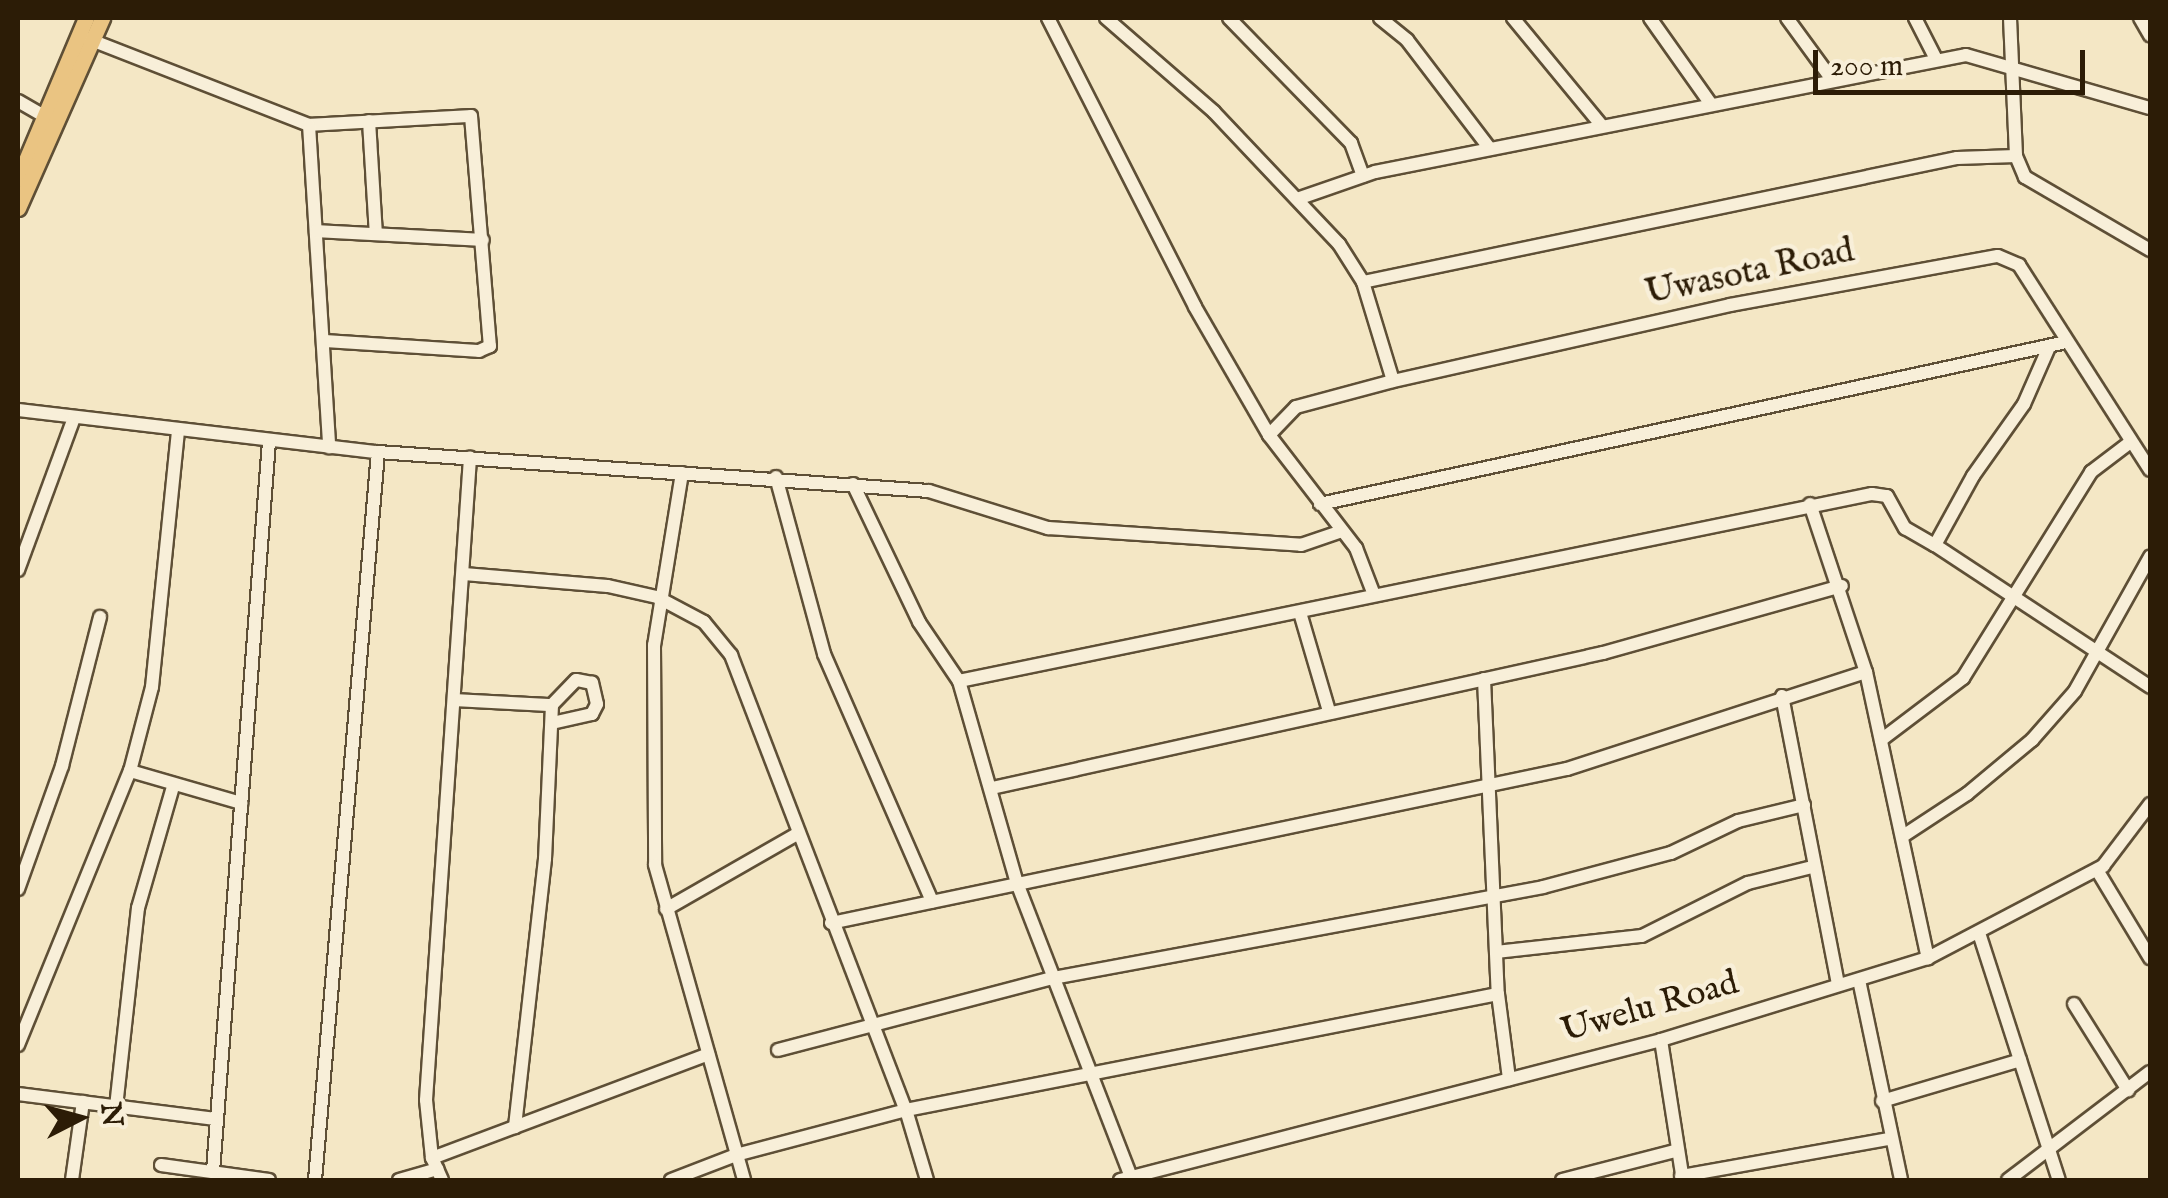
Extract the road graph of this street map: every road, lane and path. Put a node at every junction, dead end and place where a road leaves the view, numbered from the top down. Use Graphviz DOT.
graph roads {
  1 [pos="86,18"];
  2 [pos="102,18"];
  3 [pos="1048,18"];
  4 [pos="1106,18"];
  5 [pos="1230,18"];
  6 [pos="1380,18"];
  7 [pos="1514,18"];
  8 [pos="1650,18"];
  9 [pos="1787,18"];
  10 [pos="1915,18"];
  11 [pos="2010,18"];
  12 [pos="2140,18"];
  13 [pos="2150,35"];
  14 [pos="86,38"];
  15 [pos="1936,59"];
  16 [pos="2012,63"];
  17 [pos="1833,81"];
  18 [pos="18,101"];
  19 [pos="1711,104"];
  20 [pos="2151,107"];
  21 [pos="44,116"];
  22 [pos="369,121"];
  23 [pos="309,125"];
  24 [pos="1602,126"];
  25 [pos="1490,149"];
  26 [pos="2016,156"];
  27 [pos="1363,176"];
  28 [pos="18,179"];
  29 [pos="1300,198"];
  30 [pos="18,208"];
  31 [pos="316,231"];
  32 [pos="376,234"];
  33 [pos="484,240"];
  34 [pos="2150,250"];
  35 [pos="1363,282"];
  36 [pos="323,342"];
  37 [pos="2066,342"];
  38 [pos="2048,346"];
  39 [pos="1393,381"];
  40 [pos="18,410"];
  41 [pos="74,418"];
  42 [pos="178,431"];
  43 [pos="1269,435"];
  44 [pos="269,442"];
  45 [pos="2129,442"];
  46 [pos="329,447"];
  47 [pos="378,452"];
  48 [pos="470,458"];
  49 [pos="2150,470"];
  50 [pos="682,473"];
  51 [pos="776,478"];
  52 [pos="853,484"];
  53 [pos="1320,504"];
  54 [pos="1810,504"];
  55 [pos="1342,530"];
  56 [pos="1934,546"];
  57 [pos="2150,557"];
  58 [pos="18,570"];
  59 [pos="464,574"];
  60 [pos="1842,586"];
  61 [pos="1374,594"];
  62 [pos="657,597"];
  63 [pos="2015,601"];
  64 [pos="1301,616"];
  65 [pos="100,617"];
  66 [pos="2095,650"];
  67 [pos="1866,672"];
  68 [pos="1484,678"];
  69 [pos="958,682"];
  70 [pos="2150,687"];
  71 [pos="1782,696"];
  72 [pos="455,700"];
  73 [pos="552,705"];
  74 [pos="1329,712"];
  75 [pos="552,723"];
  76 [pos="1881,740"];
  77 [pos="130,771"];
  78 [pos="1488,785"];
  79 [pos="172,787"];
  80 [pos="992,788"];
  81 [pos="241,803"];
  82 [pos="1804,804"];
  83 [pos="2150,804"];
  84 [pos="795,835"];
  85 [pos="1903,836"];
  86 [pos="1812,867"];
  87 [pos="2096,870"];
  88 [pos="1017,883"];
  89 [pos="18,890"];
  90 [pos="1492,893"];
  91 [pos="932,902"];
  92 [pos="666,909"];
  93 [pos="831,923"];
  94 [pos="1980,936"];
  95 [pos="1496,952"];
  96 [pos="1928,958"];
  97 [pos="2150,958"];
  98 [pos="1053,978"];
  99 [pos="1859,980"];
  100 [pos="1838,984"];
  101 [pos="1498,994"];
  102 [pos="2074,1004"];
  103 [pos="872,1022"];
  104 [pos="1661,1040"];
  105 [pos="18,1045"];
  106 [pos="778,1050"];
  107 [pos="708,1054"];
  108 [pos="2020,1060"];
  109 [pos="2150,1073"];
  110 [pos="1090,1075"];
  111 [pos="1510,1079"];
  112 [pos="2128,1090"];
  113 [pos="18,1094"];
  114 [pos="1882,1101"];
  115 [pos="82,1102"];
  116 [pos="116,1107"];
  117 [pos="906,1110"];
  118 [pos="215,1119"];
  119 [pos="515,1127"];
  120 [pos="1890,1140"];
  121 [pos="1675,1150"];
  122 [pos="736,1154"];
  123 [pos="2050,1154"];
  124 [pos="161,1165"];
  125 [pos="437,1169"];
  126 [pos="212,1170"];
  127 [pos="1682,1178"];
  128 [pos="72,1180"];
  129 [pos="270,1180"];
  130 [pos="315,1180"];
  131 [pos="398,1180"];
  132 [pos="671,1180"];
  133 [pos="744,1180"];
  134 [pos="927,1180"];
  135 [pos="1128,1180"];
  136 [pos="1562,1180"];
  137 [pos="1900,1180"];
  138 [pos="2008,1180"];
  139 [pos="2059,1180"];
  1 -- 14 [label="main road"];
  2 -- 14 [label="main road"];
  3 -- 43 [label="street"];
  4 -- 29 [label="street"];
  5 -- 27 [label="street"];
  6 -- 25 [label="street"];
  7 -- 24 [label="street"];
  8 -- 19 [label="street"];
  9 -- 17 [label="street"];
  10 -- 15 [label="street"];
  11 -- 16 [label="street"];
  12 -- 13 [label="street"];
  14 -- 21 [label="main road"];
  14 -- 23 [label="street"];
  14 -- 30 [label="main road"];
  15 -- 16 [label="street"];
  15 -- 17 [label="street"];
  16 -- 20 [label="street"];
  16 -- 26 [label="street"];
  17 -- 19 [label="street"];
  18 -- 21 [label="street"];
  19 -- 24 [label="street"];
  21 -- 28 [label="main road"];
  22 -- 23 [label="street"];
  22 -- 32 [label="street"];
  22 -- 33 [label="street"];
  23 -- 31 [label="street"];
  24 -- 25 [label="street"];
  25 -- 27 [label="street"];
  26 -- 34 [label="street"];
  26 -- 35 [label="street"];
  27 -- 29 [label="street"];
  29 -- 35 [label="street"];
  31 -- 32 [label="street"];
  31 -- 36 [label="street"];
  32 -- 33 [label="street"];
  33 -- 36 [label="street"];
  35 -- 39 [label="street"];
  36 -- 46 [label="street"];
  37 -- 38 [label="street"];
  37 -- 39 [label="street, Uwasota Road"];
  37 -- 45 [label="street, Uwasota Road"];
  38 -- 53 [label="street"];
  38 -- 56 [label="street"];
  39 -- 43 [label="street, Uwasota Road"];
  40 -- 41 [label="street"];
  41 -- 42 [label="street"];
  41 -- 58 [label="street"];
  42 -- 44 [label="street"];
  42 -- 77 [label="street"];
  43 -- 53 [label="street"];
  44 -- 46 [label="street"];
  44 -- 81 [label="street"];
  45 -- 49 [label="street, Uwasota Road"];
  45 -- 63 [label="street"];
  46 -- 47 [label="street"];
  47 -- 48 [label="street"];
  47 -- 130 [label="street"];
  48 -- 50 [label="street"];
  48 -- 59 [label="street"];
  50 -- 51 [label="street"];
  50 -- 62 [label="street"];
  51 -- 52 [label="street"];
  51 -- 91 [label="street"];
  52 -- 55 [label="street"];
  52 -- 69 [label="street"];
  53 -- 55 [label="street"];
  54 -- 56 [label="street"];
  54 -- 60 [label="street"];
  54 -- 61 [label="street"];
  55 -- 61 [label="street"];
  56 -- 63 [label="street"];
  57 -- 66 [label="street"];
  59 -- 62 [label="street"];
  59 -- 72 [label="street"];
  60 -- 67 [label="street"];
  60 -- 68 [label="street"];
  61 -- 64 [label="street"];
  62 -- 84 [label="street"];
  62 -- 92 [label="street"];
  63 -- 66 [label="street"];
  63 -- 76 [label="street"];
  64 -- 69 [label="street"];
  64 -- 74 [label="street"];
  65 -- 89 [label="street"];
  66 -- 70 [label="street"];
  66 -- 85 [label="street"];
  67 -- 71 [label="street"];
  67 -- 76 [label="street"];
  68 -- 74 [label="street"];
  68 -- 78 [label="street"];
  69 -- 80 [label="street"];
  71 -- 78 [label="street"];
  71 -- 82 [label="street"];
  72 -- 73 [label="street"];
  72 -- 125 [label="street"];
  73 -- 75 [label="street"];
  73 -- 75 [label="street"];
  74 -- 80 [label="street"];
  75 -- 119 [label="street"];
  76 -- 85 [label="street"];
  77 -- 79 [label="street"];
  77 -- 105 [label="street"];
  78 -- 88 [label="street"];
  78 -- 90 [label="street"];
  79 -- 81 [label="street"];
  79 -- 116 [label="street"];
  80 -- 88 [label="street"];
  81 -- 118 [label="street"];
  82 -- 86 [label="street"];
  82 -- 90 [label="street"];
  83 -- 87 [label="street, Uwelu Road"];
  84 -- 92 [label="street"];
  84 -- 93 [label="street"];
  85 -- 96 [label="street"];
  86 -- 95 [label="street"];
  86 -- 100 [label="street"];
  87 -- 94 [label="street, Uwelu Road"];
  87 -- 97 [label="street"];
  88 -- 91 [label="street"];
  88 -- 98 [label="street"];
  90 -- 95 [label="street"];
  90 -- 98 [label="street"];
  91 -- 93 [label="street"];
  92 -- 107 [label="street"];
  93 -- 103 [label="street"];
  94 -- 96 [label="street, Uwelu Road"];
  94 -- 108 [label="street"];
  95 -- 101 [label="street"];
  96 -- 99 [label="street, Uwelu Road"];
  98 -- 103 [label="street"];
  98 -- 110 [label="street"];
  99 -- 100 [label="street, Uwelu Road"];
  99 -- 114 [label="street"];
  100 -- 104 [label="street, Uwelu Road"];
  101 -- 110 [label="street"];
  101 -- 111 [label="street"];
  102 -- 112 [label="street"];
  103 -- 106 [label="street"];
  103 -- 117 [label="street"];
  104 -- 111 [label="street, Uwelu Road"];
  104 -- 121 [label="street"];
  107 -- 119 [label="street"];
  107 -- 122 [label="street"];
  108 -- 114 [label="street"];
  108 -- 123 [label="street"];
  109 -- 112 [label="street"];
  110 -- 117 [label="street"];
  110 -- 135 [label="street"];
  111 -- 135 [label="street, Uwelu Road"];
  112 -- 123 [label="street"];
  113 -- 115 [label="street"];
  114 -- 120 [label="street"];
  115 -- 116 [label="street"];
  115 -- 128 [label="street"];
  116 -- 118 [label="street"];
  117 -- 122 [label="street"];
  117 -- 134 [label="street"];
  118 -- 126 [label="street"];
  119 -- 125 [label="street"];
  120 -- 127 [label="street"];
  120 -- 137 [label="street"];
  121 -- 127 [label="street"];
  121 -- 136 [label="street"];
  122 -- 132 [label="street"];
  122 -- 133 [label="street"];
  123 -- 138 [label="street"];
  123 -- 139 [label="street"];
  124 -- 126 [label="street"];
  125 -- 131 [label="street"];
  126 -- 129 [label="street"];
}
